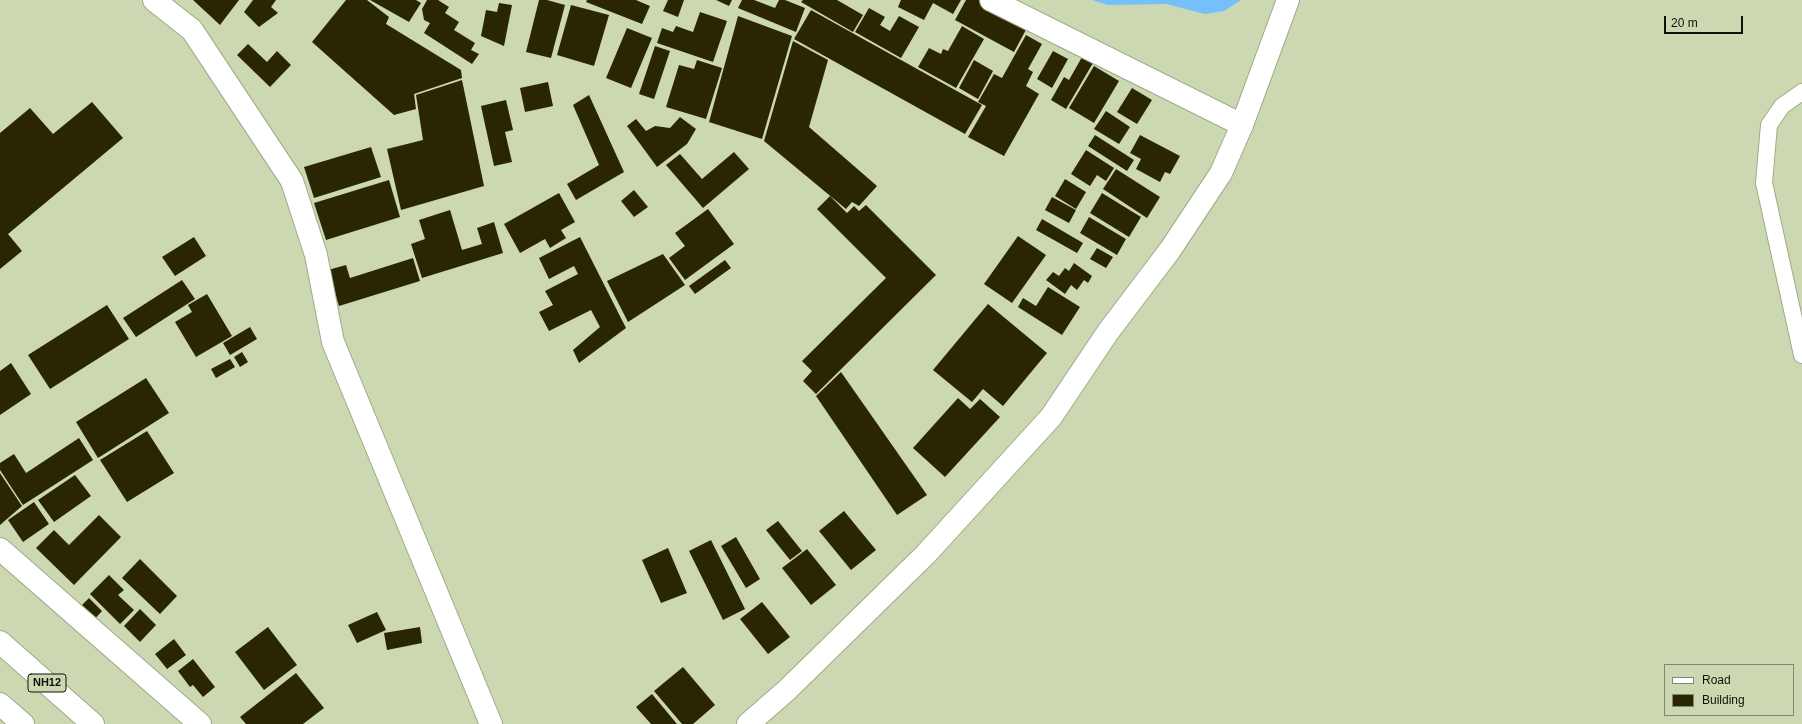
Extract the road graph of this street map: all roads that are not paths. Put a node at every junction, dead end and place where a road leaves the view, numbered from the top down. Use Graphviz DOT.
graph roads {
  1 [pos="154,0"];
  2 [pos="991,0"];
  3 [pos="1288,0"];
  4 [pos="1802,92"];
  5 [pos="1242,125"];
  6 [pos="1802,355"];
  7 [pos="0,549"];
  8 [pos="0,642"];
  9 [pos="0,704"];
  10 [pos="23,724"];
  11 [pos="93,724"];
  12 [pos="200,724"];
  13 [pos="491,724"];
  14 [pos="748,724"];
  1 -- 13 [label="main road"];
  2 -- 5 [label="main road"];
  3 -- 5 [label="main road"];
  4 -- 6 [label="lane"];
  5 -- 14 [label="main road"];
  7 -- 12 [label="main road"];
  8 -- 11 [label="main road, NH12"];
  9 -- 10 [label="main road"];
}
